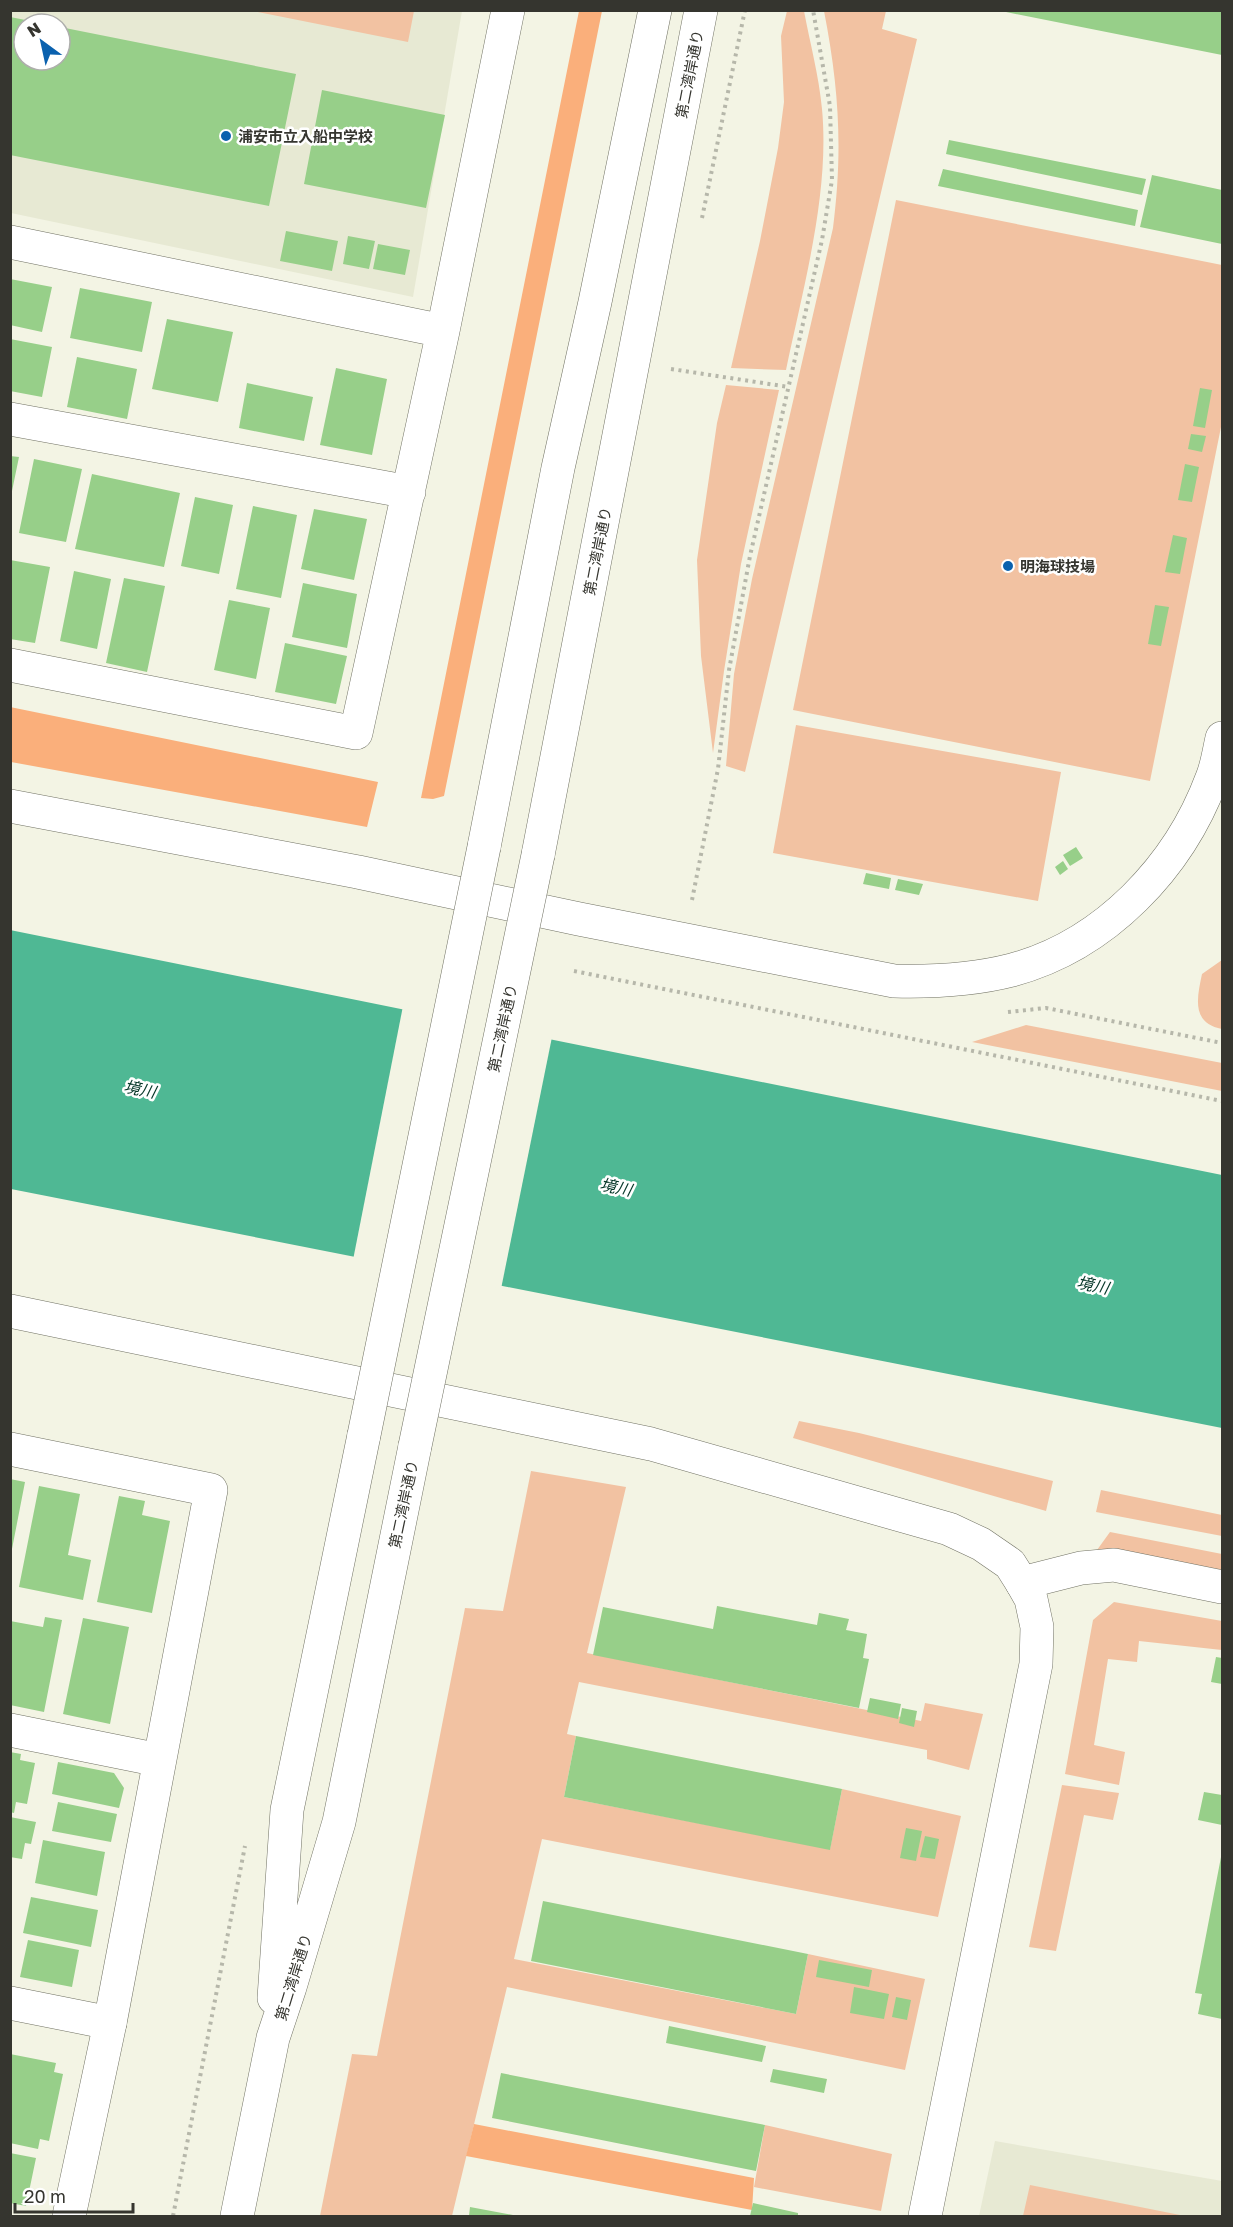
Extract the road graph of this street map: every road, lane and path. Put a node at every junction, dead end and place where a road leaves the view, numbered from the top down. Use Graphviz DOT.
graph roads {
  1 [pos="508,10"];
  2 [pos="655,10"];
  3 [pos="701,10"];
  4 [pos="745,10"];
  5 [pos="813,10"];
  6 [pos="700,227"];
  7 [pos="10,242"];
  8 [pos="443,331"];
  9 [pos="671,369"];
  10 [pos="789,387"];
  11 [pos="10,419"];
  12 [pos="408,492"];
  13 [pos="10,665"];
  14 [pos="1222,738"];
  15 [pos="10,806"];
  16 [pos="692,900"];
  17 [pos="574,971"];
  18 [pos="1222,1101"];
  19 [pos="10,1311"];
  20 [pos="10,1449"];
  21 [pos="1022,1583"];
  22 [pos="1222,1587"];
  23 [pos="10,1730"];
  24 [pos="159,1760"];
  25 [pos="220,1974"];
  26 [pos="10,2003"];
  27 [pos="110,2022"];
  28 [pos="273,2038"];
  29 [pos="69,2217"];
  30 [pos="173,2217"];
  31 [pos="237,2217"];
  32 [pos="925,2217"];
  1 -- 8 [label="street"];
  2 -- 28 [label="street, 第二湾岸通り, bridge"];
  3 -- 28 [label="street, 第二湾岸通り, bridge"];
  4 -- 6 [label="path"];
  5 -- 10 [label="path"];
  7 -- 8 [label="street"];
  8 -- 12 [label="street"];
  9 -- 10 [label="path"];
  10 -- 16 [label="path"];
  11 -- 12 [label="street"];
  12 -- 13 [label="street"];
  14 -- 15 [label="street"];
  17 -- 18 [label="path"];
  19 -- 21 [label="street"];
  20 -- 24 [label="street"];
  21 -- 22 [label="street"];
  21 -- 32 [label="street"];
  23 -- 24 [label="street"];
  24 -- 27 [label="street"];
  25 -- 30 [label="path"];
  26 -- 27 [label="street"];
  27 -- 29 [label="street"];
  28 -- 31 [label="street, 第二湾岸通り"];
}
